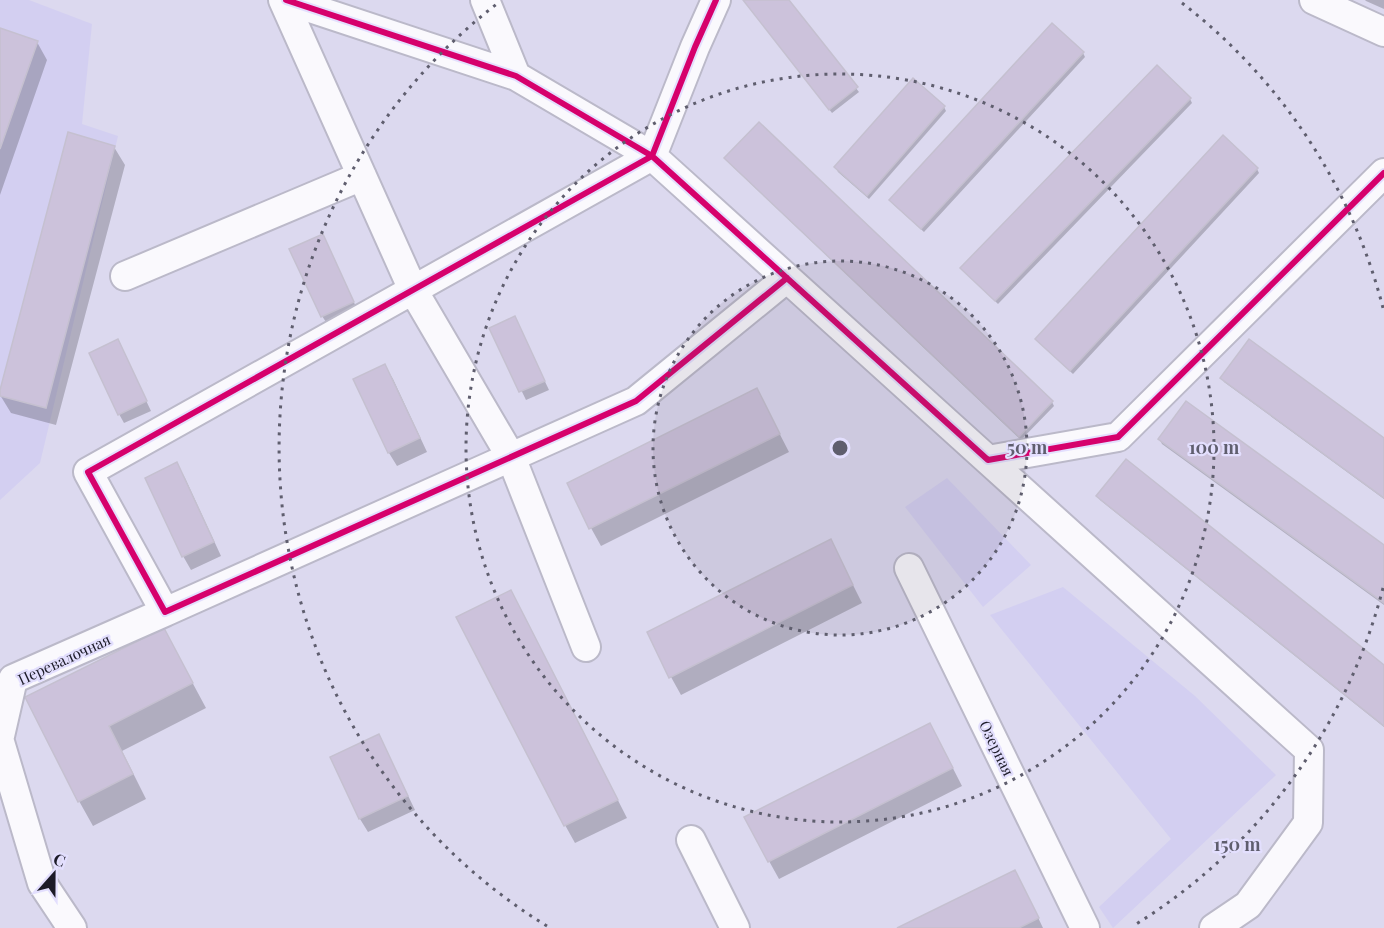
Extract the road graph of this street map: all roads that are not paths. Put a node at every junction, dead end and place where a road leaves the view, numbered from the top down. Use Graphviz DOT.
graph roads {
  1 [pos="285,0"];
  2 [pos="485,0"];
  3 [pos="716,0"];
  4 [pos="1314,0"];
  5 [pos="1384,32"];
  6 [pos="516,76"];
  7 [pos="652,156"];
  8 [pos="1384,173"];
  9 [pos="362,176"];
  10 [pos="125,276"];
  11 [pos="787,278"];
  12 [pos="413,290"];
  13 [pos="511,457"];
  14 [pos="988,460"];
  15 [pos="909,568"];
  16 [pos="165,612"];
  17 [pos="586,647"];
  18 [pos="0,736"];
  19 [pos="0,742"];
  20 [pos="691,840"];
  21 [pos="72,928"];
  22 [pos="735,928"];
  23 [pos="1085,928"];
  24 [pos="1214,928"];
  1 -- 6 [label="street"];
  1 -- 9 [label="street"];
  2 -- 6 [label="street"];
  3 -- 7 [label="street"];
  4 -- 5 [label="street"];
  6 -- 7 [label="street"];
  7 -- 11 [label="street"];
  7 -- 12 [label="street"];
  8 -- 14 [label="street"];
  9 -- 10 [label="street"];
  9 -- 12 [label="street"];
  11 -- 13 [label="street"];
  11 -- 14 [label="street"];
  12 -- 13 [label="street"];
  12 -- 16 [label="street"];
  13 -- 16 [label="street"];
  13 -- 17 [label="street"];
  14 -- 24 [label="street"];
  15 -- 23 [label="street, Озерная"];
  16 -- 18 [label="street, Перевалочная"];
  19 -- 21 [label="street"];
  20 -- 22 [label="street"];
}
